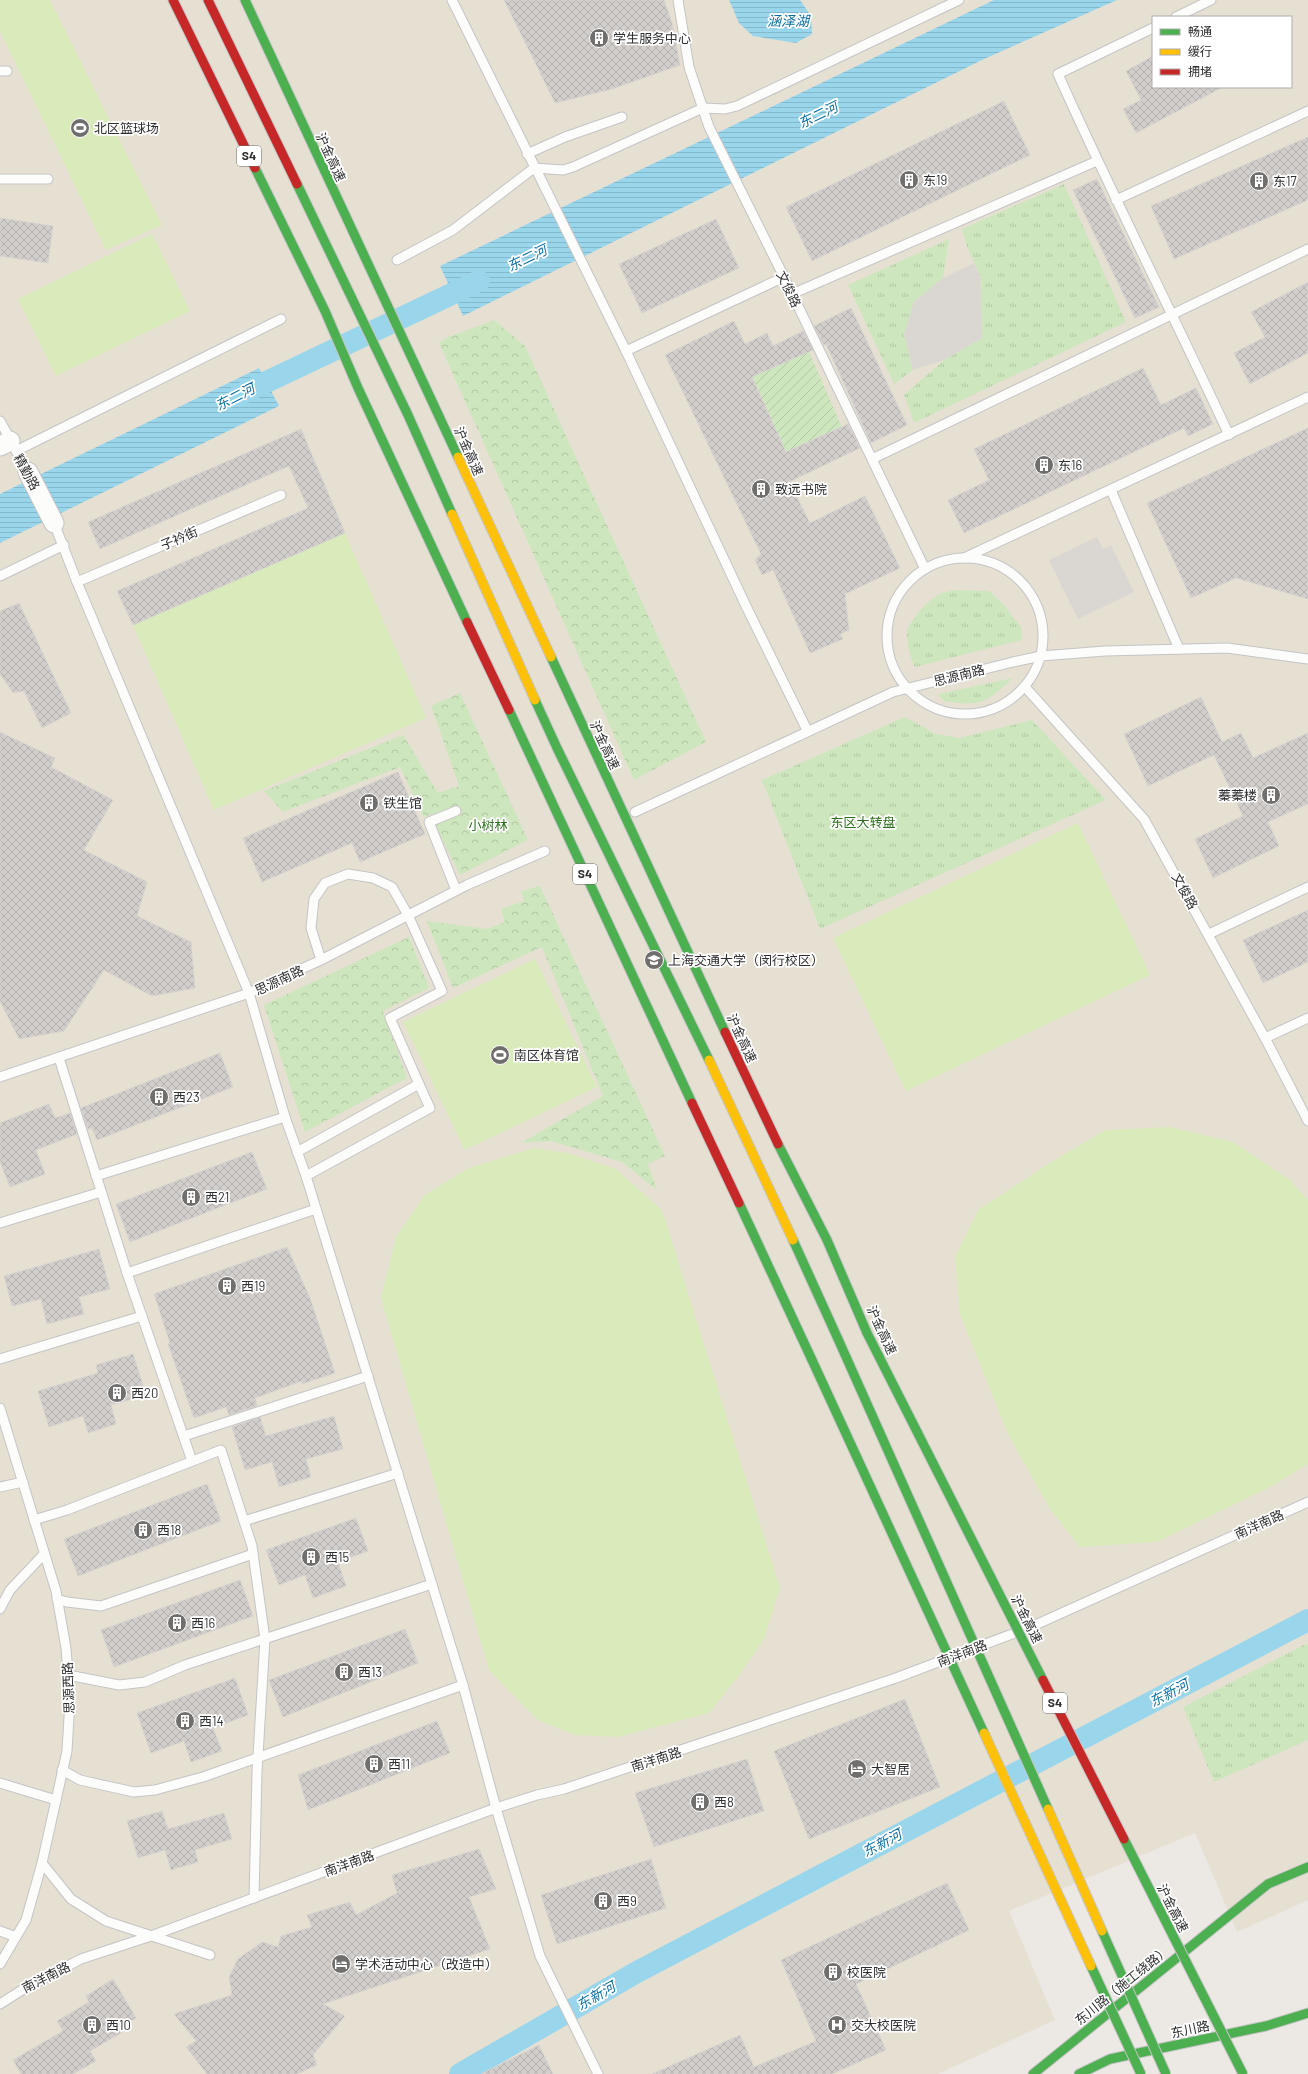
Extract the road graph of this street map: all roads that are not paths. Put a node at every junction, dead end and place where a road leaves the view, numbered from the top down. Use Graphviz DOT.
graph roads {
  1 [pos="172,0"];
  2 [pos="208,0"];
  3 [pos="245,0"];
  4 [pos="452,0"];
  5 [pos="678,0"];
  6 [pos="959,0"];
  7 [pos="1211,0"];
  8 [pos="1178,16"];
  9 [pos="1152,28"];
  10 [pos="703,108"];
  11 [pos="1308,111"];
  12 [pos="622,117"];
  13 [pos="528,154"];
  14 [pos="1097,161"];
  15 [pos="534,168"];
  16 [pos="0,179"];
  17 [pos="48,179"];
  18 [pos="1116,200"];
  19 [pos="1308,249"];
  20 [pos="397,260"];
  21 [pos="784,277"];
  22 [pos="792,294"];
  23 [pos="1173,314"];
  24 [pos="281,319"];
  25 [pos="626,351"];
  26 [pos="1308,397"];
  27 [pos="0,421"];
  28 [pos="1229,435"];
  29 [pos="9,446"];
  30 [pos="872,459"];
  31 [pos="28,472"];
  32 [pos="1110,490"];
  33 [pos="281,495"];
  34 [pos="54,522"];
  35 [pos="64,545"];
  36 [pos="964,558"];
  37 [pos="925,569"];
  38 [pos="0,576"];
  39 [pos="77,582"];
  40 [pos="1179,649"];
  41 [pos="1041,656"];
  42 [pos="1308,659"];
  43 [pos="1025,687"];
  44 [pos="906,688"];
  45 [pos="807,730"];
  46 [pos="456,811"];
  47 [pos="635,812"];
  48 [pos="545,851"];
  49 [pos="1308,887"];
  50 [pos="456,890"];
  51 [pos="408,915"];
  52 [pos="1209,934"];
  53 [pos="321,960"];
  54 [pos="249,994"];
  55 [pos="1308,1018"];
  56 [pos="1265,1038"];
  57 [pos="59,1058"];
  58 [pos="0,1077"];
  59 [pos="419,1084"];
  60 [pos="285,1117"];
  61 [pos="1308,1121"];
  62 [pos="297,1152"];
  63 [pos="96,1176"];
  64 [pos="306,1176"];
  65 [pos="102,1192"];
  66 [pos="316,1209"];
  67 [pos="0,1223"];
  68 [pos="127,1273"];
  69 [pos="142,1316"];
  70 [pos="0,1360"];
  71 [pos="368,1376"];
  72 [pos="0,1408"];
  73 [pos="184,1436"];
  74 [pos="192,1461"];
  75 [pos="398,1473"];
  76 [pos="23,1482"];
  77 [pos="0,1487"];
  78 [pos="1308,1502"];
  79 [pos="34,1520"];
  80 [pos="244,1521"];
  81 [pos="44,1554"];
  82 [pos="254,1554"];
  83 [pos="432,1584"];
  84 [pos="57,1599"];
  85 [pos="0,1609"];
  86 [pos="266,1639"];
  87 [pos="68,1675"];
  88 [pos="463,1685"];
  89 [pos="258,1757"];
  90 [pos="62,1770"];
  91 [pos="0,1782"];
  92 [pos="56,1800"];
  93 [pos="496,1808"];
  94 [pos="42,1862"];
  95 [pos="1308,1867"];
  96 [pos="254,1898"];
  97 [pos="0,1931"];
  98 [pos="151,1936"];
  99 [pos="16,1937"];
  100 [pos="210,1955"];
  101 [pos="0,1964"];
  102 [pos="0,2004"];
  103 [pos="1308,2013"];
  104 [pos="598,2074"];
  105 [pos="1033,2074"];
  106 [pos="1079,2074"];
  107 [pos="1141,2074"];
  108 [pos="1166,2074"];
  109 [pos="1243,2074"];
  1 -- 107 [label="main road, S4, bridge"];
  2 -- 108 [label="main road, S4, bridge"];
  3 -- 109 [label="main road, 沪金高速 / S4, bridge"];
  4 -- 13 [label="lane"];
  5 -- 10 [label="lane, 文俊路"];
  6 -- 10 [label="lane"];
  7 -- 8 [label="lane"];
  9 -- 14 [label="lane"];
  10 -- 15 [label="lane"];
  10 -- 21 [label="lane, 文俊路"];
  11 -- 18 [label="lane"];
  12 -- 13 [label="lane"];
  13 -- 15 [label="lane"];
  14 -- 18 [label="lane"];
  14 -- 22 [label="lane"];
  15 -- 20 [label="lane"];
  15 -- 25 [label="lane"];
  16 -- 17 [label="lane"];
  18 -- 23 [label="lane"];
  19 -- 23 [label="lane"];
  21 -- 22 [label="lane, 文俊路"];
  21 -- 25 [label="lane"];
  22 -- 30 [label="lane, 文俊路"];
  23 -- 28 [label="lane"];
  23 -- 30 [label="lane"];
  24 -- 29 [label="lane"];
  25 -- 45 [label="lane"];
  26 -- 28 [label="lane"];
  27 -- 29 [label="lane, 精勤路"];
  28 -- 32 [label="lane"];
  29 -- 31 [label="lane, 精勤路"];
  30 -- 37 [label="lane, 文俊路"];
  31 -- 34 [label="street, 精勤路"];
  32 -- 36 [label="lane"];
  32 -- 40 [label="lane"];
  33 -- 39 [label="lane, 子衿街"];
  34 -- 35 [label="lane"];
  35 -- 38 [label="lane"];
  35 -- 39 [label="lane"];
  36 -- 37 [label="lane"];
  36 -- 41 [label="lane"];
  37 -- 44 [label="lane"];
  39 -- 54 [label="lane"];
  40 -- 41 [label="lane, 思源南路"];
  40 -- 42 [label="lane, 思源南路"];
  41 -- 43 [label="lane"];
  41 -- 44 [label="lane, 思源南路"];
  43 -- 44 [label="lane"];
  43 -- 52 [label="lane, 文俊路"];
  44 -- 45 [label="lane, 思源南路"];
  45 -- 47 [label="lane, 思源南路"];
  46 -- 50 [label="lane"];
  48 -- 50 [label="lane, 思源南路"];
  49 -- 52 [label="lane"];
  50 -- 51 [label="lane, 思源南路"];
  51 -- 53 [label="lane, 思源南路"];
  51 -- 53 [label="lane"];
  51 -- 59 [label="lane"];
  52 -- 56 [label="lane, 文俊路"];
  53 -- 54 [label="lane, 思源南路"];
  54 -- 57 [label="lane, 思源南路"];
  54 -- 60 [label="lane"];
  55 -- 56 [label="lane"];
  56 -- 61 [label="lane, 文俊路"];
  57 -- 58 [label="lane, 思源南路"];
  57 -- 63 [label="lane"];
  59 -- 62 [label="lane"];
  59 -- 64 [label="lane"];
  60 -- 62 [label="lane"];
  60 -- 63 [label="lane"];
  62 -- 64 [label="lane"];
  63 -- 65 [label="lane"];
  64 -- 66 [label="lane"];
  65 -- 67 [label="lane"];
  65 -- 68 [label="lane"];
  66 -- 68 [label="lane"];
  66 -- 71 [label="lane"];
  68 -- 69 [label="lane"];
  69 -- 70 [label="lane"];
  69 -- 73 [label="lane"];
  71 -- 73 [label="lane"];
  71 -- 75 [label="lane"];
  72 -- 76 [label="lane, 思源西路"];
  73 -- 74 [label="lane"];
  74 -- 79 [label="lane"];
  74 -- 80 [label="lane"];
  75 -- 80 [label="lane"];
  75 -- 83 [label="lane"];
  76 -- 77 [label="lane"];
  76 -- 79 [label="lane, 思源西路"];
  78 -- 93 [label="lane, 南洋南路"];
  79 -- 81 [label="lane, 思源西路"];
  80 -- 82 [label="lane"];
  81 -- 84 [label="lane, 思源西路"];
  81 -- 85 [label="lane"];
  82 -- 84 [label="lane"];
  82 -- 86 [label="lane"];
  83 -- 86 [label="lane"];
  83 -- 88 [label="lane"];
  84 -- 87 [label="lane, 思源西路"];
  86 -- 87 [label="lane"];
  86 -- 89 [label="lane"];
  87 -- 90 [label="lane, 思源西路"];
  88 -- 89 [label="lane"];
  88 -- 93 [label="lane"];
  89 -- 90 [label="lane"];
  89 -- 96 [label="lane"];
  90 -- 92 [label="lane, 思源西路"];
  91 -- 92 [label="lane"];
  92 -- 94 [label="lane, 思源西路"];
  93 -- 96 [label="lane, 南洋南路"];
  93 -- 104 [label="lane"];
  94 -- 98 [label="lane"];
  94 -- 99 [label="lane, 思源西路"];
  95 -- 105 [label="main road, 东川路（施工绕路）"];
  96 -- 98 [label="lane, 南洋南路"];
  97 -- 99 [label="lane"];
  98 -- 100 [label="lane"];
  98 -- 102 [label="lane, 南洋南路"];
  99 -- 101 [label="lane, 思源西路"];
  103 -- 106 [label="main road, 东川路"];
}
